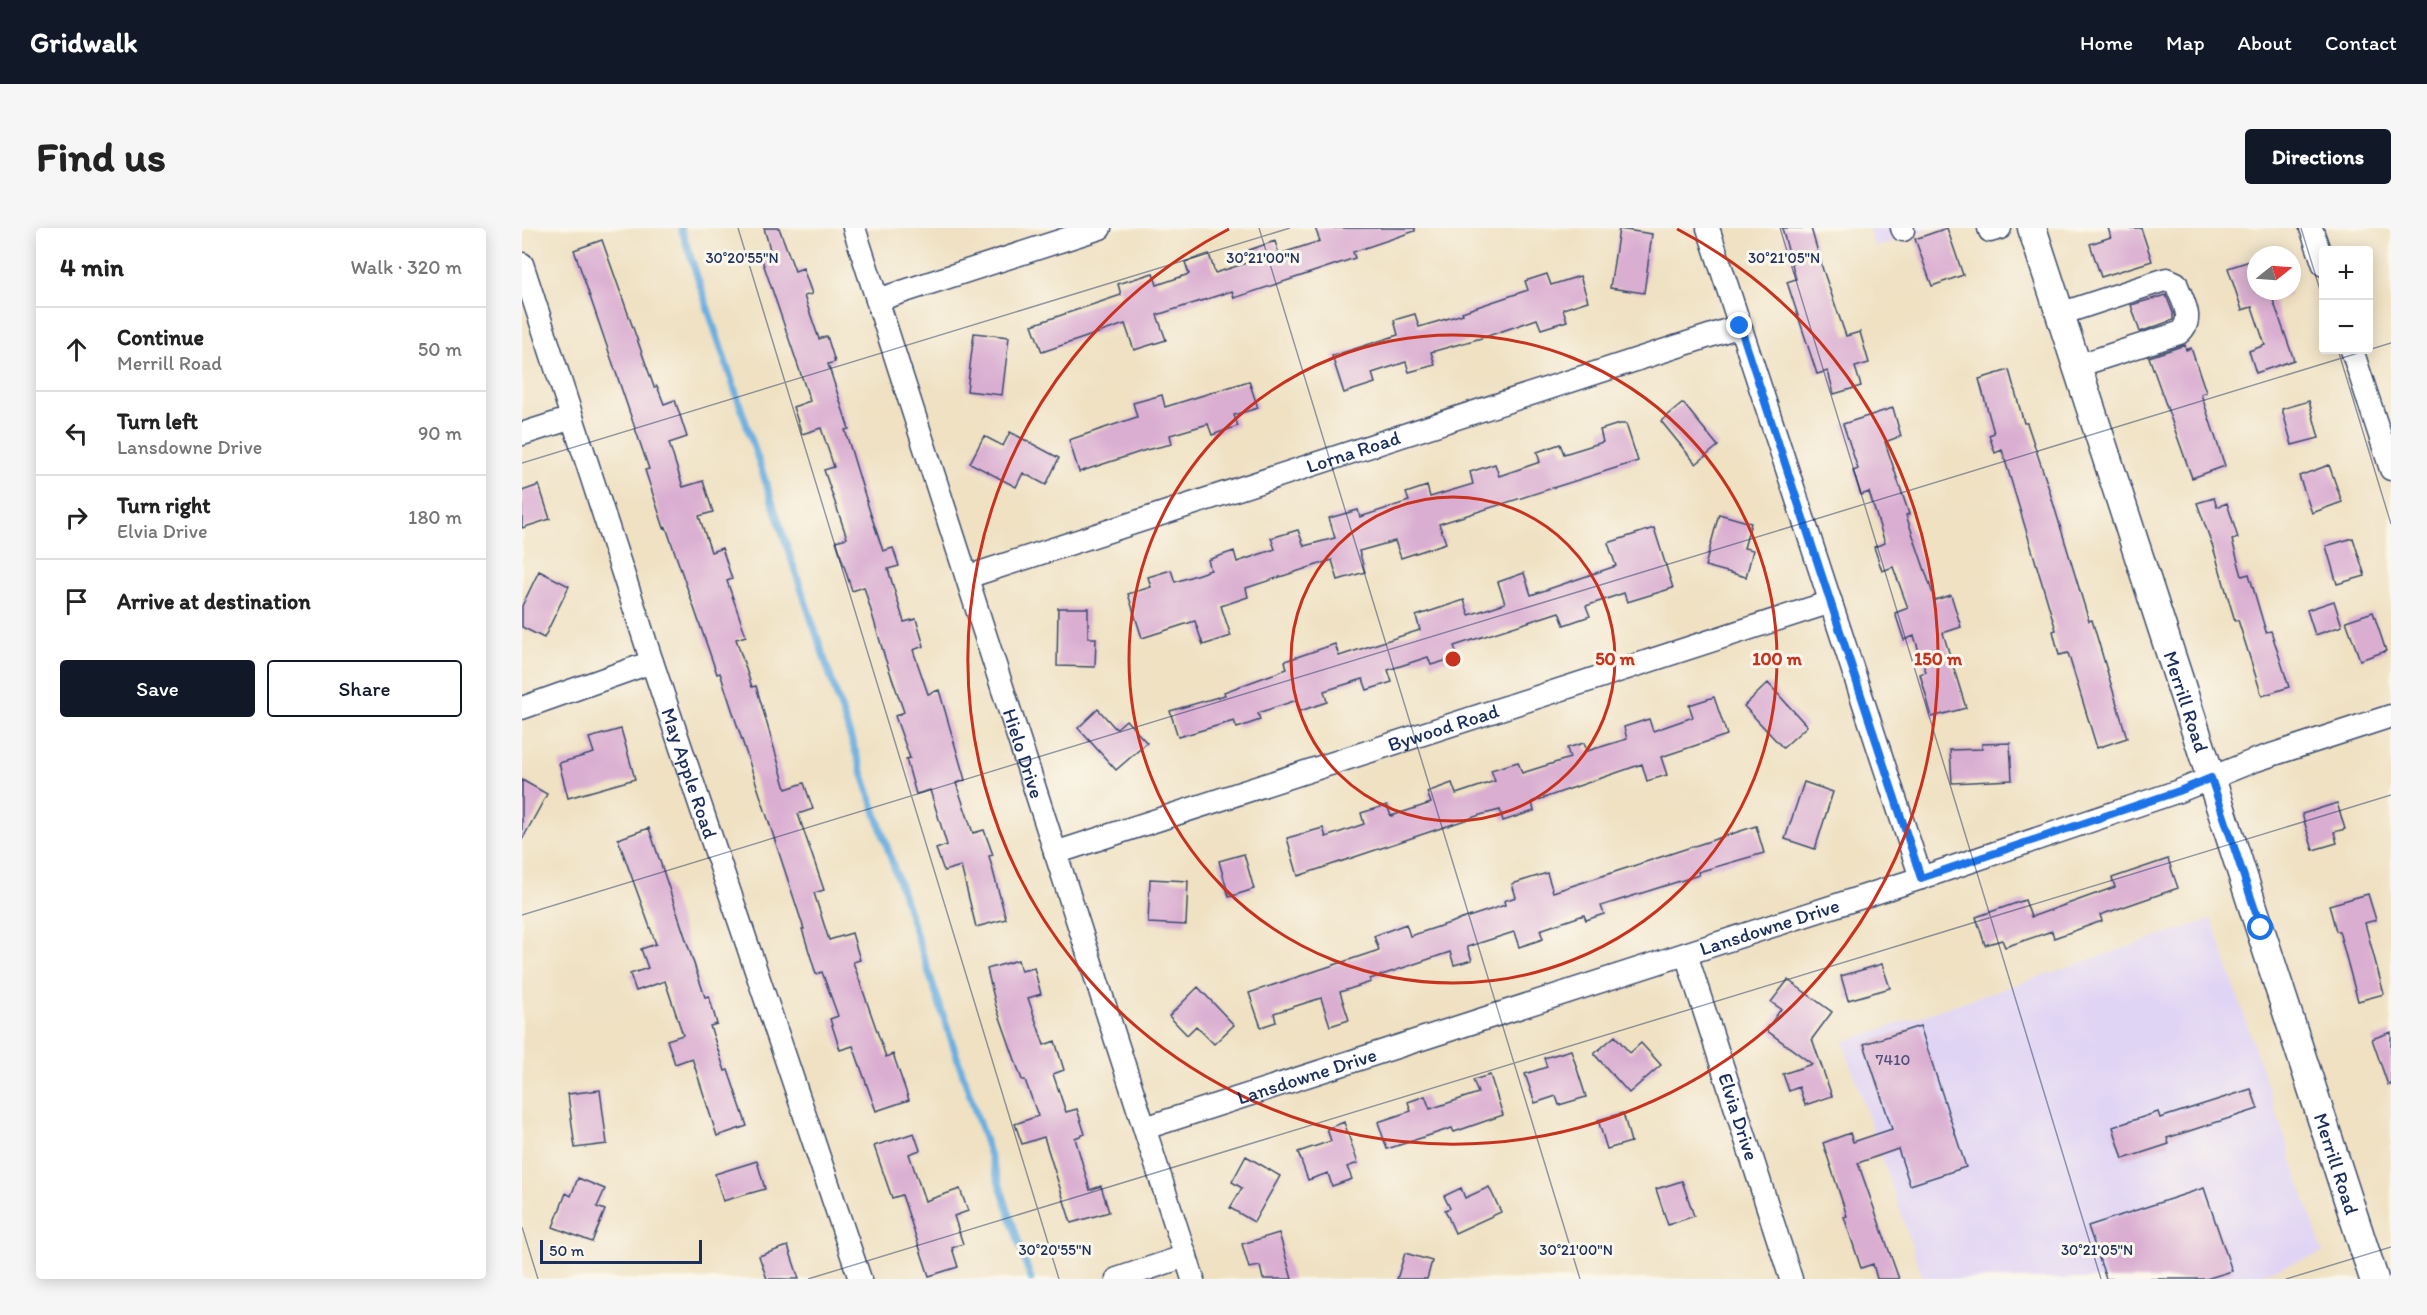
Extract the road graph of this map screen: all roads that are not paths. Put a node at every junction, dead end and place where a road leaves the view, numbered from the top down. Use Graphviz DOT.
graph roads {
  1 [pos="854,228"];
  2 [pos="1100,228"];
  3 [pos="1708,228"];
  4 [pos="1989,228"];
  5 [pos="2000,228"];
  6 [pos="2032,228"];
  7 [pos="2312,228"];
  8 [pos="2319,250"];
  9 [pos="522,264"];
  10 [pos="877,300"];
  11 [pos="2060,314"];
  12 [pos="1740,326"];
  13 [pos="2353,354"];
  14 [pos="2077,366"];
  15 [pos="572,417"];
  16 [pos="522,434"];
  17 [pos="2391,469"];
  18 [pos="967,577"];
  19 [pos="1831,602"];
  20 [pos="652,662"];
  21 [pos="522,708"];
  22 [pos="2391,716"];
  23 [pos="2211,778"];
  24 [pos="1055,852"];
  25 [pos="1921,878"];
  26 [pos="1686,954"];
  27 [pos="1145,1128"];
  28 [pos="1186,1256"];
  29 [pos="860,1279"];
  30 [pos="1117,1279"];
  31 [pos="1193,1279"];
  32 [pos="1791,1279"];
  33 [pos="2374,1279"];
  1 -- 10 [label="street, Hielo Drive"];
  2 -- 10 [label="street"];
  3 -- 12 [label="street"];
  4 -- 5 [label="street"];
  6 -- 11 [label="main road, Merrill Road"];
  7 -- 8 [label="street"];
  9 -- 15 [label="street, May Apple Road"];
  10 -- 18 [label="street, Hielo Drive"];
  11 -- 14 [label="main road, Merrill Road"];
  11 -- 14 [label="street"];
  12 -- 18 [label="street, Lorna Road"];
  12 -- 19 [label="street"];
  13 -- 17 [label="street"];
  14 -- 23 [label="main road, Merrill Road"];
  15 -- 16 [label="street"];
  15 -- 20 [label="street, May Apple Road"];
  18 -- 24 [label="street, Hielo Drive"];
  19 -- 24 [label="street, Bywood Road"];
  19 -- 25 [label="street"];
  20 -- 21 [label="street"];
  20 -- 29 [label="street, May Apple Road"];
  22 -- 23 [label="street, Lansdowne Drive"];
  23 -- 25 [label="street, Lansdowne Drive"];
  23 -- 33 [label="main road, Merrill Road"];
  24 -- 27 [label="street, Hielo Drive"];
  25 -- 26 [label="street, Lansdowne Drive"];
  26 -- 27 [label="street, Lansdowne Drive"];
  26 -- 32 [label="street, Elvia Drive"];
  27 -- 28 [label="street, Hielo Drive"];
  28 -- 30 [label="street"];
  28 -- 31 [label="street, Hielo Drive"];
}
